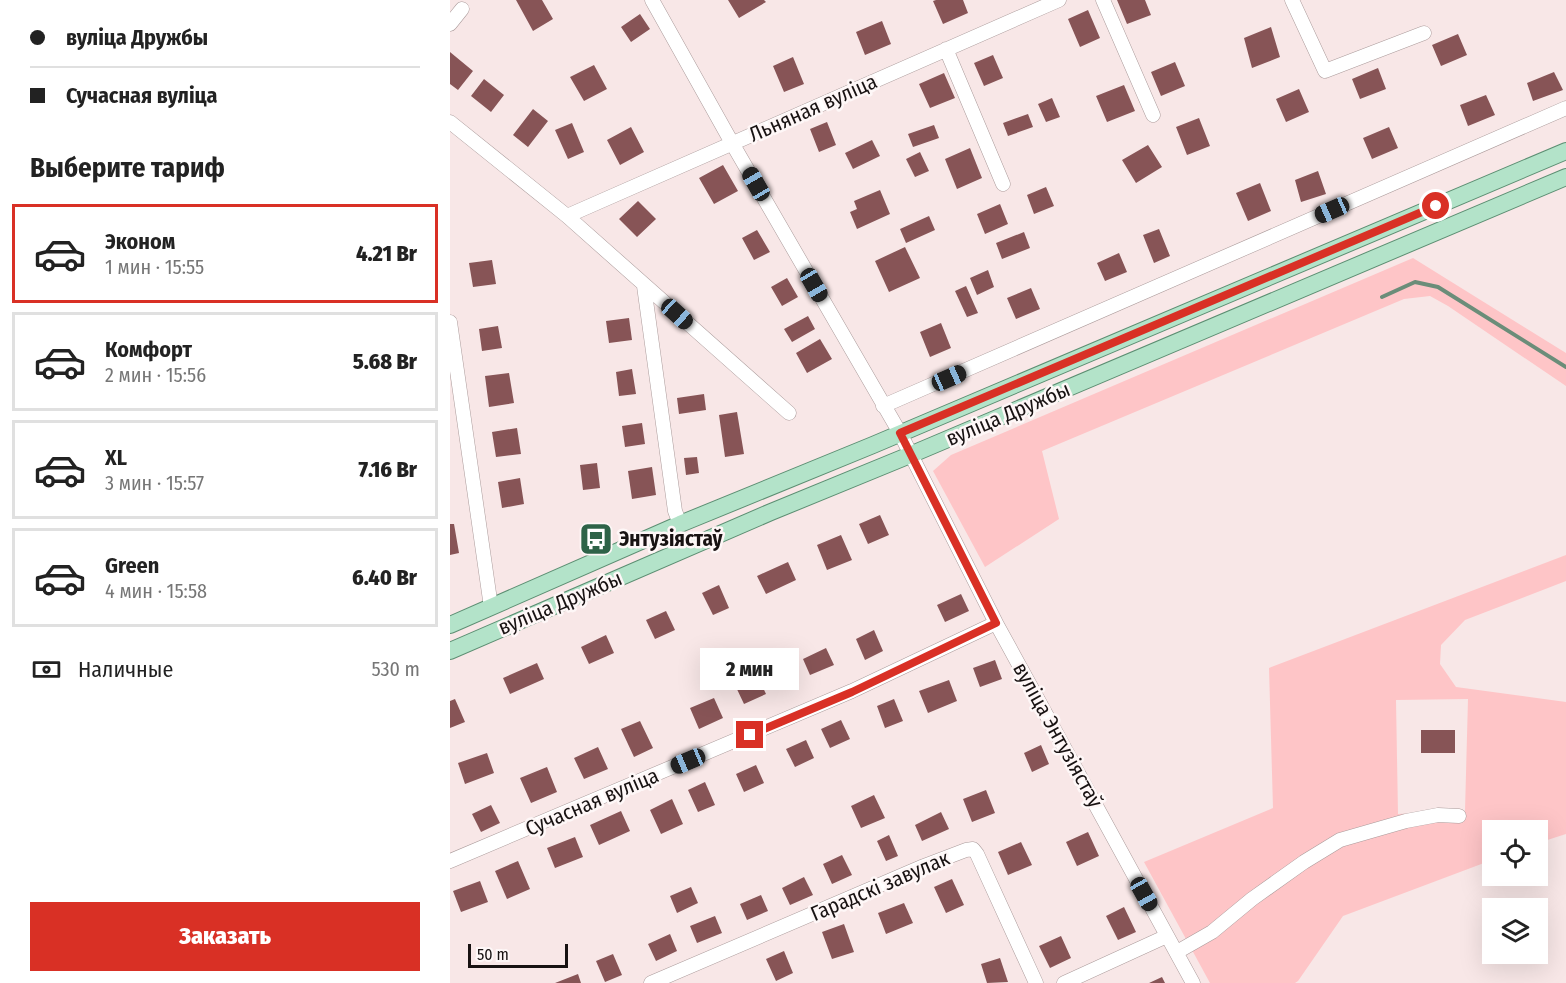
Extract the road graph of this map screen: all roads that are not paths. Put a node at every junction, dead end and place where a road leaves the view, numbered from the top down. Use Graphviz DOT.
graph roads {
  1 [pos="652,0"];
  2 [pos="1059,0"];
  3 [pos="1103,0"];
  4 [pos="1292,0"];
  5 [pos="462,9"];
  6 [pos="450,24"];
  7 [pos="1424,33"];
  8 [pos="946,49"];
  9 [pos="1566,108"];
  10 [pos="1153,115"];
  11 [pos="450,122"];
  12 [pos="732,143"];
  13 [pos="1566,151"];
  14 [pos="1566,177"];
  15 [pos="1002,184"];
  16 [pos="567,216"];
  17 [pos="644,286"];
  18 [pos="450,322"];
  19 [pos="884,406"];
  20 [pos="789,413"];
  21 [pos="900,433"];
  22 [pos="910,455"];
  23 [pos="680,524"];
  24 [pos="490,608"];
  25 [pos="996,623"];
  26 [pos="450,625"];
  27 [pos="450,651"];
  28 [pos="1459,816"];
  29 [pos="450,861"];
  30 [pos="1167,936"];
  31 [pos="1177,952"];
  32 [pos="651,983"];
  33 [pos="1036,983"];
  34 [pos="1064,983"];
  35 [pos="1193,983"];
  1 -- 12 [label="street"];
  2 -- 8 [label="street, Льняная вуліца"];
  3 -- 10 [label="street"];
  4 -- 7 [label="street"];
  5 -- 6 [label="street"];
  8 -- 12 [label="street, Льняная вуліца"];
  8 -- 15 [label="street"];
  9 -- 19 [label="street"];
  11 -- 16 [label="street"];
  12 -- 16 [label="street, Льняная вуліца"];
  12 -- 19 [label="street"];
  13 -- 21 [label="main road, вуліца Дружбы"];
  14 -- 22 [label="main road, вуліца Дружбы"];
  16 -- 17 [label="street"];
  17 -- 20 [label="street"];
  17 -- 23 [label="street"];
  18 -- 24 [label="street"];
  19 -- 21 [label="street"];
  21 -- 22 [label="street"];
  21 -- 23 [label="main road, вуліца Дружбы"];
  22 -- 25 [label="street, вуліца Энтузіястаў"];
  22 -- 27 [label="main road, вуліца Дружбы"];
  23 -- 24 [label="main road, вуліца Дружбы"];
  24 -- 26 [label="main road, вуліца Дружбы"];
  25 -- 29 [label="street, Сучасная вуліца"];
  25 -- 30 [label="street, вуліца Энтузіястаў"];
  28 -- 31 [label="street"];
  30 -- 31 [label="street, вуліца Энтузіястаў"];
  30 -- 34 [label="street"];
  31 -- 35 [label="street, вуліца Энтузіястаў"];
  32 -- 33 [label="street, Гарадскі завулак"];
}
